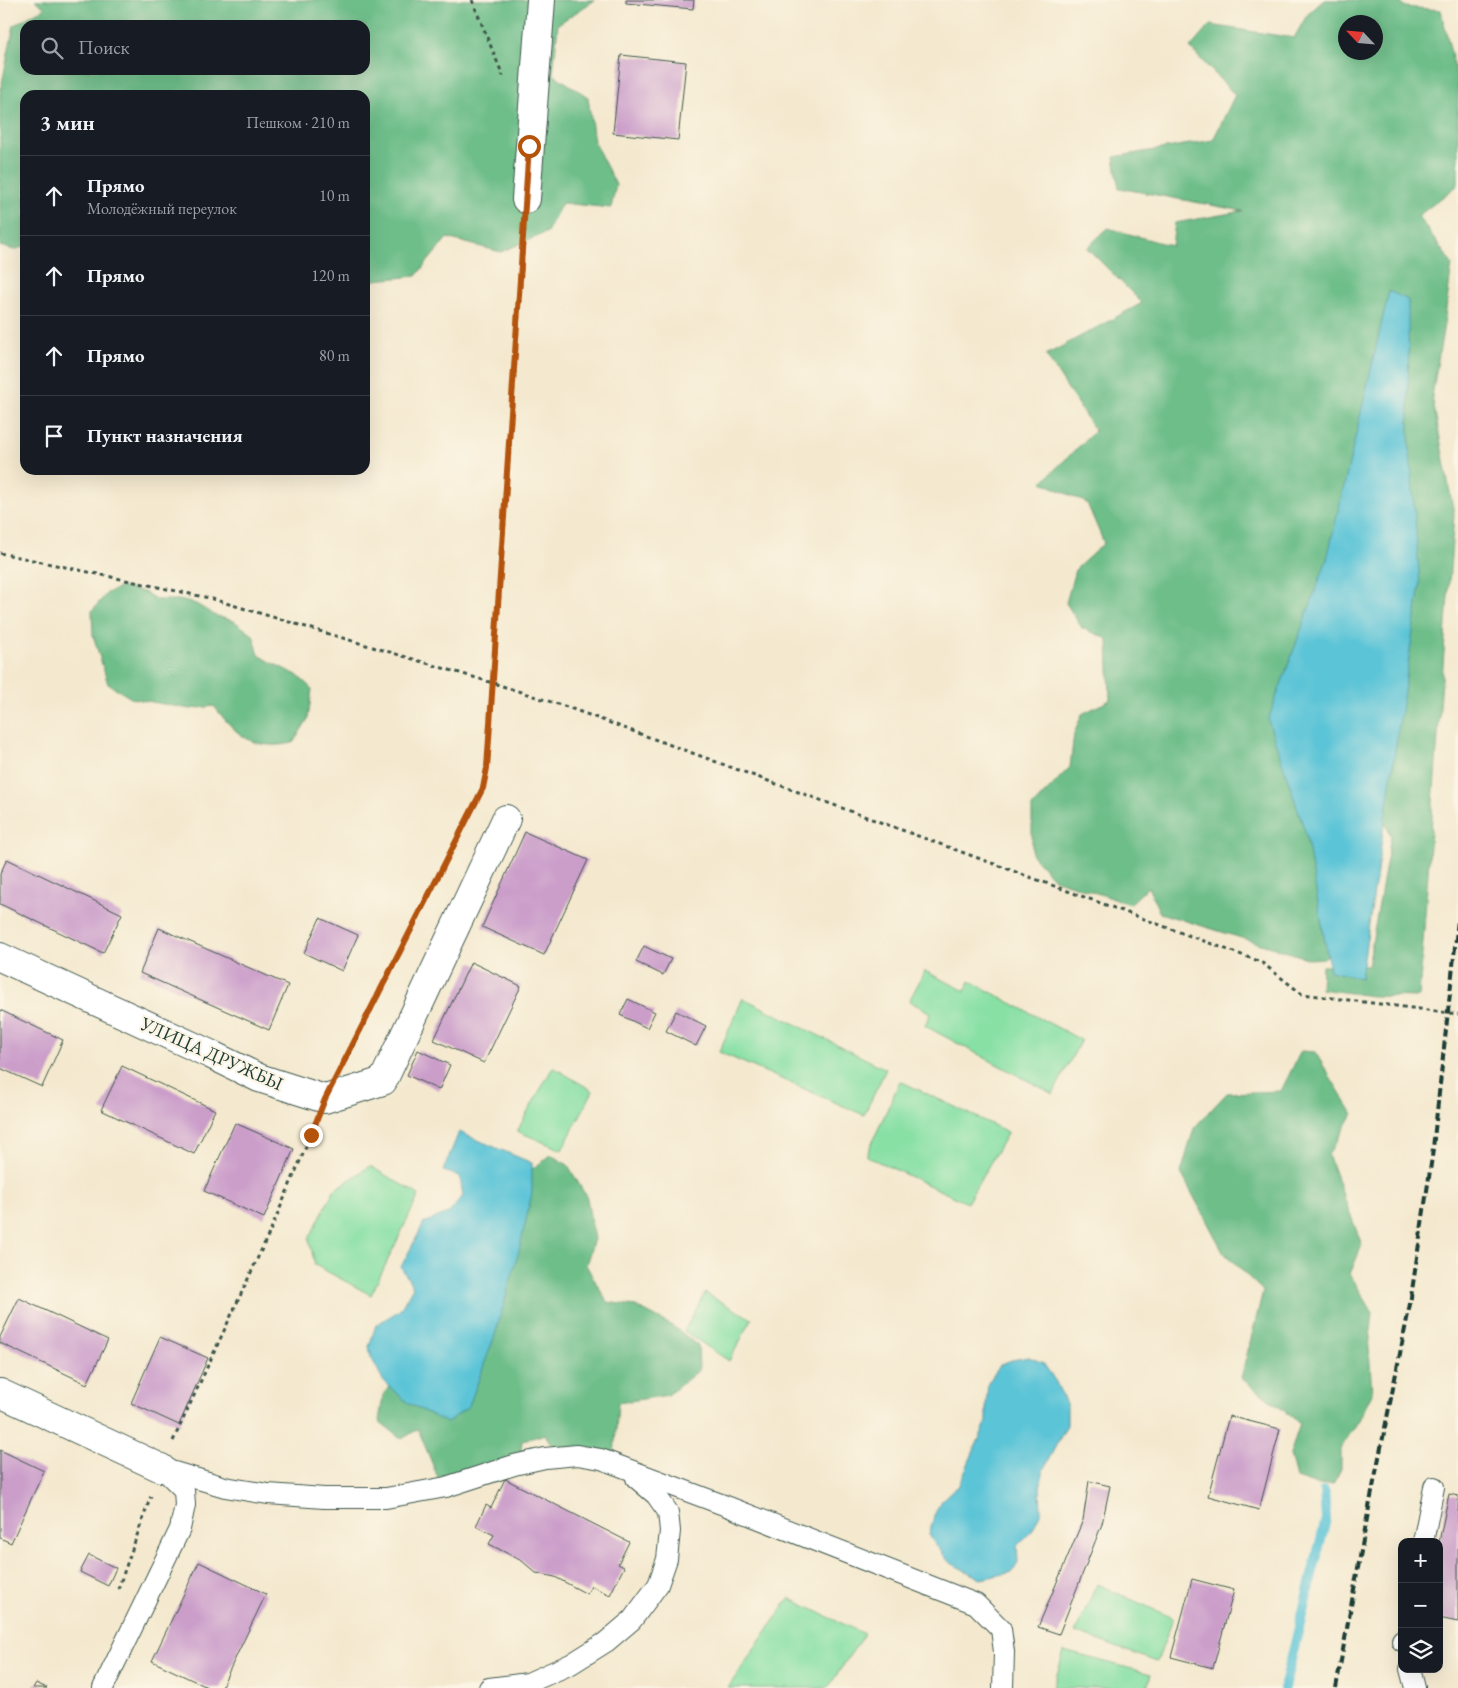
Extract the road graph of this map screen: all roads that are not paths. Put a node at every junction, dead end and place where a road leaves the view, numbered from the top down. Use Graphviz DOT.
graph roads {
  1 [pos="541,0"];
  2 [pos="526,199"];
  3 [pos="506,819"];
  4 [pos="0,957"];
  5 [pos="0,1393"];
  6 [pos="161,1468"];
  7 [pos="626,1469"];
  8 [pos="1434,1486"];
  9 [pos="1424,1538"];
  10 [pos="1411,1673"];
  11 [pos="103,1688"];
  12 [pos="489,1688"];
  13 [pos="1003,1688"];
  14 [pos="1415,1688"];
  1 -- 2 [label="street"];
  3 -- 4 [label="street, УЛИЦА ДРУЖБЫ"];
  5 -- 6 [label="street"];
  6 -- 7 [label="lane"];
  6 -- 11 [label="lane"];
  7 -- 12 [label="lane"];
  7 -- 13 [label="lane"];
  8 -- 9 [label="lane"];
  10 -- 14 [label="lane"];
}
